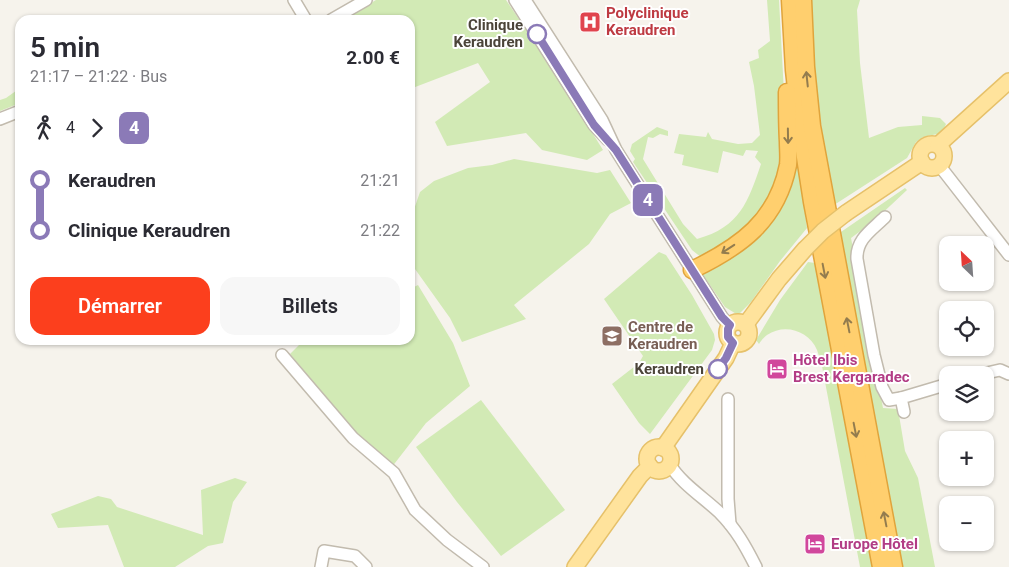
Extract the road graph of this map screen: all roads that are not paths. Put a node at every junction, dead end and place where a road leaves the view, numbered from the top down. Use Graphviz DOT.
graph roads {
  1 [pos="294,0"];
  2 [pos="366,0"];
  3 [pos="516,0"];
  4 [pos="525,0"];
  5 [pos="789,0"];
  6 [pos="803,0"];
  7 [pos="303,15"];
  8 [pos="340,15"];
  9 [pos="1009,81"];
  10 [pos="1009,93"];
  11 [pos="15,113"];
  12 [pos="0,119"];
  13 [pos="616,150"];
  14 [pos="940,154"];
  15 [pos="922,162"];
  16 [pos="885,217"];
  17 [pos="1009,255"];
  18 [pos="692,270"];
  19 [pos="746,324"];
  20 [pos="730,325"];
  21 [pos="733,343"];
  22 [pos="282,355"];
  23 [pos="994,371"];
  24 [pos="1009,374"];
  25 [pos="939,387"];
  26 [pos="900,398"];
  27 [pos="728,399"];
  28 [pos="904,412"];
  29 [pos="663,448"];
  30 [pos="665,469"];
  31 [pos="730,524"];
  32 [pos="321,567"];
  33 [pos="366,567"];
  34 [pos="483,567"];
  35 [pos="575,567"];
  36 [pos="756,567"];
  37 [pos="880,567"];
  38 [pos="894,567"];
  1 -- 7 [label="street"];
  2 -- 8 [label="street"];
  3 -- 13 [label="street"];
  4 -- 13 [label="street"];
  5 -- 18 [label="highway, one-way"];
  5 -- 37 [label="highway, one-way"];
  38 -- 6 [label="highway, one-way"];
  9 -- 14 [label="main road"];
  10 -- 14 [label="main road"];
  11 -- 12 [label="street"];
  13 -- 18 [label="street"];
  14 -- 15 [label="main road"];
  14 -- 15 [label="main road"];
  14 -- 17 [label="street"];
  15 -- 19 [label="main road, bridge"];
  16 -- 26 [label="street"];
  18 -- 20 [label="street"];
  19 -- 20 [label="main road"];
  19 -- 21 [label="main road"];
  20 -- 21 [label="main road"];
  21 -- 29 [label="main road"];
  22 -- 34 [label="street"];
  23 -- 24 [label="street"];
  25 -- 26 [label="street"];
  26 -- 28 [label="street"];
  27 -- 31 [label="street"];
  29 -- 30 [label="main road"];
  29 -- 30 [label="main road"];
  30 -- 31 [label="street"];
  30 -- 35 [label="main road"];
  31 -- 36 [label="street"];
  32 -- 33 [label="street"];
}
